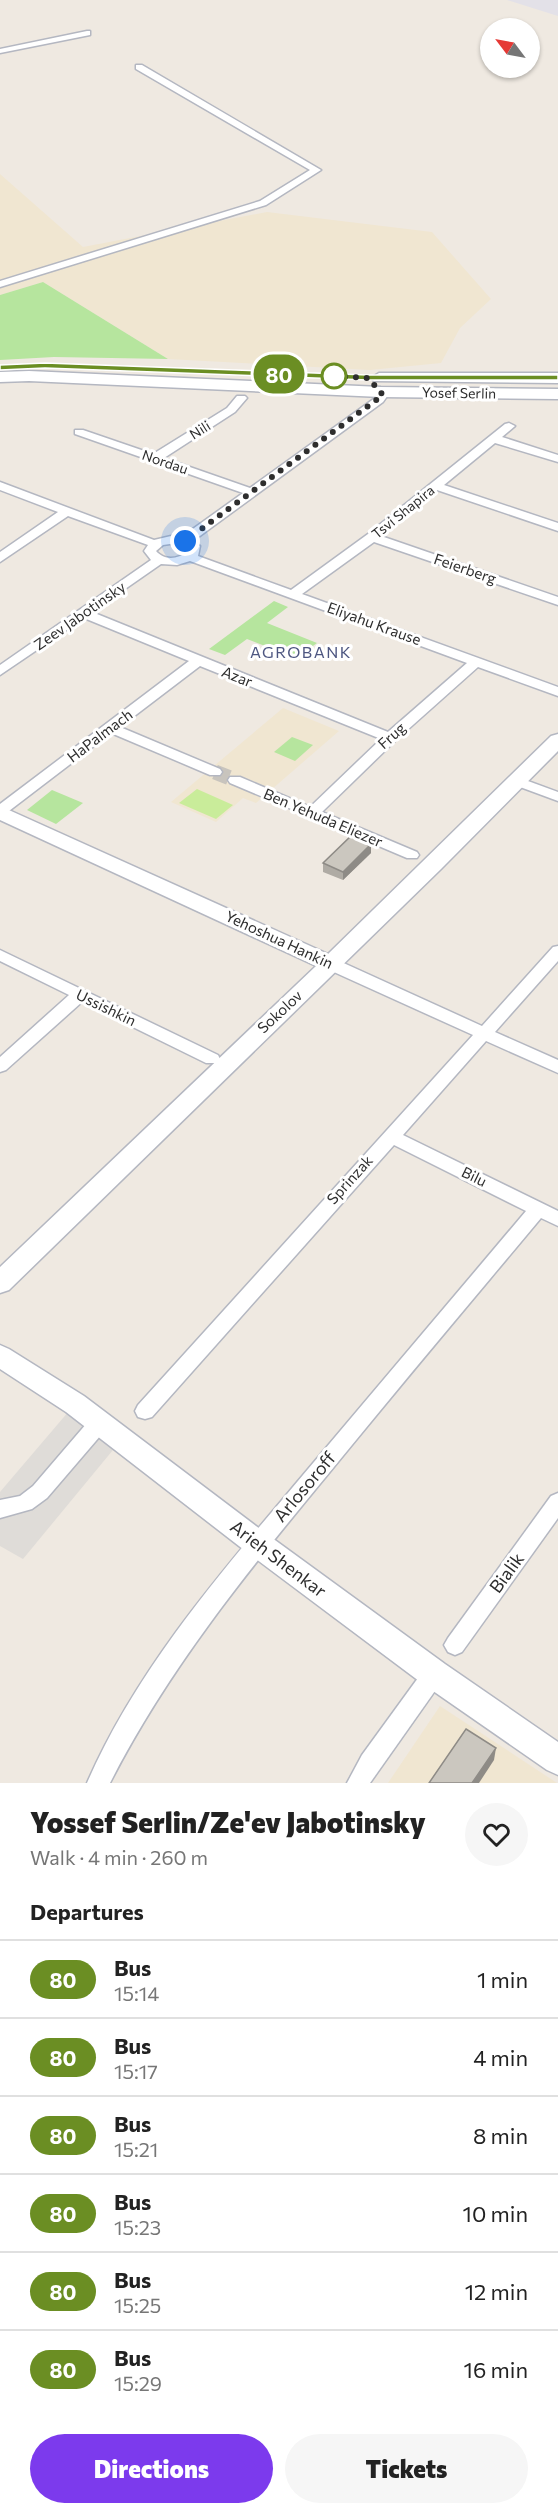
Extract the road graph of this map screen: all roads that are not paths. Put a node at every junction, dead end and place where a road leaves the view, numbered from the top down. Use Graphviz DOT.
graph roads {
  1 [pos="87,33"];
  2 [pos="0,51"];
  3 [pos="139,67"];
  4 [pos="0,284"];
  5 [pos="0,368"];
  6 [pos="0,377"];
  7 [pos="368,378"];
  8 [pos="558,378"];
  9 [pos="558,394"];
  10 [pos="380,396"];
  11 [pos="242,398"];
  12 [pos="509,426"];
  13 [pos="79,432"];
  14 [pos="495,439"];
  15 [pos="155,458"];
  16 [pos="558,459"];
  17 [pos="0,486"];
  18 [pos="436,486"];
  19 [pos="251,492"];
  20 [pos="67,511"];
  21 [pos="558,527"];
  22 [pos="372,537"];
  23 [pos="185,541"];
  24 [pos="155,544"];
  25 [pos="190,557"];
  26 [pos="0,558"];
  27 [pos="159,560"];
  28 [pos="294,594"];
  29 [pos="558,601"];
  30 [pos="85,614"];
  31 [pos="198,661"];
  32 [pos="476,662"];
  33 [pos="3,667"];
  34 [pos="558,692"];
  35 [pos="111,728"];
  36 [pos="390,738"];
  37 [pos="558,740"];
  38 [pos="215,772"];
  39 [pos="234,780"];
  40 [pos="517,781"];
  41 [pos="558,797"];
  42 [pos="0,812"];
  43 [pos="311,814"];
  44 [pos="412,855"];
  45 [pos="558,951"];
  46 [pos="0,955"];
  47 [pos="331,964"];
  48 [pos="79,995"];
  49 [pos="483,1032"];
  50 [pos="212,1059"];
  51 [pos="0,1066"];
  52 [pos="558,1067"];
  53 [pos="390,1136"];
  54 [pos="538,1209"];
  55 [pos="558,1219"];
  56 [pos="0,1283"];
  57 [pos="0,1356"];
  58 [pos="145,1411"];
  59 [pos="99,1422"];
  60 [pos="558,1502"];
  61 [pos="0,1509"];
  62 [pos="258,1544"];
  63 [pos="455,1645"];
  64 [pos="434,1674"];
  65 [pos="558,1760"];
  66 [pos="98,1783"];
  67 [pos="358,1783"];
  1 -- 2 [label="street"];
  3 -- 4 [label="street"];
  5 -- 7 [label="street, Yosef Serlin"];
  6 -- 10 [label="street, Yosef Serlin"];
  7 -- 8 [label="street, Yosef Serlin"];
  7 -- 10 [label="street"];
  9 -- 10 [label="street, Yosef Serlin"];
  10 -- 19 [label="street"];
  11 -- 15 [label="street, Nili"];
  12 -- 14 [label="street, Tsvi Shapira"];
  13 -- 15 [label="street, Nordau"];
  14 -- 16 [label="street"];
  14 -- 18 [label="street, Tsvi Shapira"];
  15 -- 19 [label="street, Nordau"];
  17 -- 20 [label="street"];
  18 -- 21 [label="street"];
  18 -- 22 [label="street, Tsvi Shapira"];
  19 -- 23 [label="street"];
  20 -- 24 [label="street"];
  20 -- 26 [label="street"];
  22 -- 28 [label="street, Tsvi Shapira"];
  22 -- 29 [label="street, Feierberg"];
  23 -- 24 [label="street"];
  23 -- 25 [label="street"];
  24 -- 27 [label="street"];
  25 -- 27 [label="street"];
  25 -- 28 [label="street, Eliyahu Krause"];
  27 -- 30 [label="street, Zeev Jabotinsky"];
  28 -- 32 [label="street, Eliyahu Krause"];
  30 -- 31 [label="street, Azar"];
  30 -- 33 [label="street, Zeev Jabotinsky"];
  31 -- 35 [label="street, HaPalmach"];
  31 -- 36 [label="street, Azar"];
  32 -- 34 [label="street, Eliyahu Krause"];
  32 -- 36 [label="street, Frug"];
  35 -- 38 [label="street"];
  35 -- 42 [label="street, HaPalmach"];
  36 -- 43 [label="street, Frug"];
  37 -- 40 [label="street, Sokolov"];
  39 -- 43 [label="street, Ben Yehuda Eliezer"];
  40 -- 41 [label="street"];
  40 -- 47 [label="street, Sokolov"];
  42 -- 47 [label="street, Yehoshua Hankin"];
  43 -- 44 [label="street, Ben Yehuda Eliezer"];
  45 -- 49 [label="street, Sprinzak"];
  46 -- 48 [label="street, Ussishkin"];
  47 -- 49 [label="street, Yehoshua Hankin"];
  47 -- 56 [label="street, Sokolov"];
  48 -- 50 [label="street, Ussishkin"];
  48 -- 51 [label="street"];
  49 -- 52 [label="street, Yehoshua Hankin"];
  49 -- 53 [label="street, Sprinzak"];
  53 -- 54 [label="street, Bilu"];
  53 -- 58 [label="street, Sprinzak"];
  54 -- 55 [label="street, Bilu"];
  54 -- 62 [label="street, Arlosoroff"];
  57 -- 59 [label="street, Arieh Shenkar"];
  59 -- 61 [label="street"];
  59 -- 62 [label="street, Arieh Shenkar"];
  60 -- 63 [label="street, Bialik"];
  62 -- 64 [label="street, Arieh Shenkar"];
  62 -- 66 [label="street, Arlosoroff"];
  64 -- 65 [label="street, Arieh Shenkar"];
  64 -- 67 [label="street"];
}
